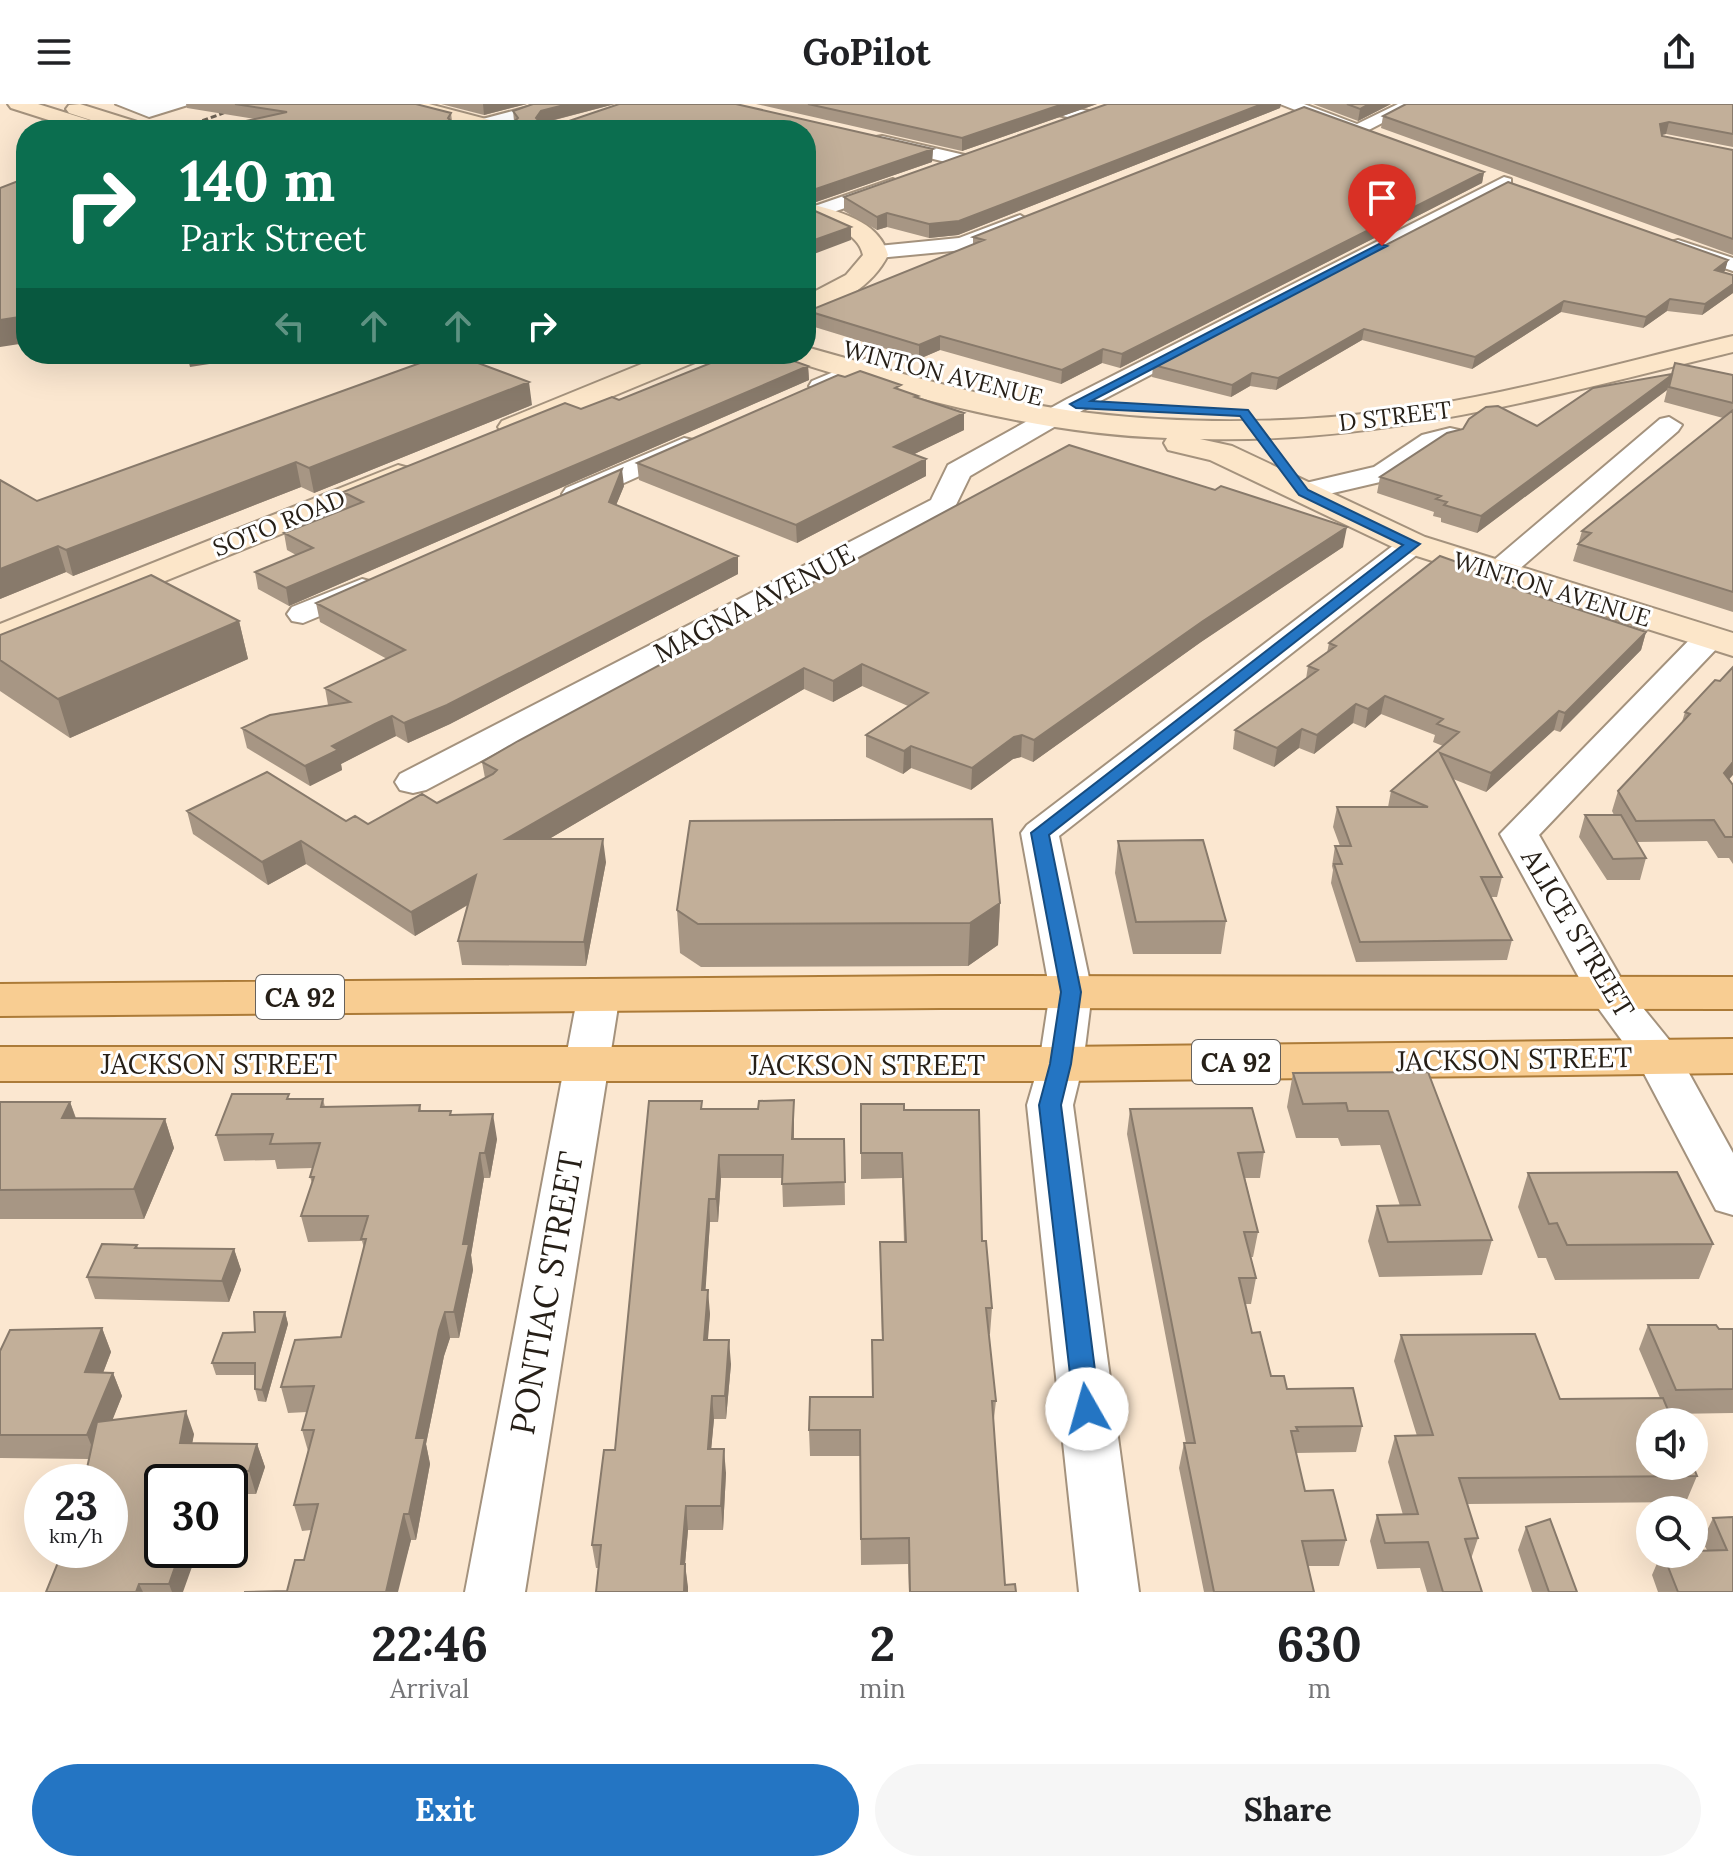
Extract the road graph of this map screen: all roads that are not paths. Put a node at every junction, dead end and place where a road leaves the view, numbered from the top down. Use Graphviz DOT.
graph roads {
  1 [pos="18,104"];
  2 [pos="60,104"];
  3 [pos="124,104"];
  4 [pos="183,104"];
  5 [pos="406,104"];
  6 [pos="558,104"];
  7 [pos="1030,104"];
  8 [pos="1411,104"];
  9 [pos="1295,106"];
  10 [pos="1110,108"];
  11 [pos="1087,116"];
  12 [pos="1275,119"];
  13 [pos="69,120"];
  14 [pos="111,120"];
  15 [pos="468,120"];
  16 [pos="499,120"];
  17 [pos="1047,130"];
  18 [pos="1359,130"];
  19 [pos="859,136"];
  20 [pos="1385,139"];
  21 [pos="935,170"];
  22 [pos="1474,172"];
  23 [pos="907,180"];
  24 [pos="1504,183"];
  25 [pos="1528,192"];
  26 [pos="816,209"];
  27 [pos="816,213"];
  28 [pos="1037,214"];
  29 [pos="1662,240"];
  30 [pos="878,252"];
  31 [pos="1733,265"];
  32 [pos="816,301"];
  33 [pos="1733,324"];
  34 [pos="816,343"];
  35 [pos="1733,344"];
  36 [pos="816,357"];
  37 [pos="666,364"];
  38 [pos="865,366"];
  39 [pos="791,399"];
  40 [pos="1063,414"];
  41 [pos="1249,421"];
  42 [pos="1669,425"];
  43 [pos="706,436"];
  44 [pos="1450,436"];
  45 [pos="481,441"];
  46 [pos="428,462"];
  47 [pos="1303,492"];
  48 [pos="551,505"];
  49 [pos="1413,544"];
  50 [pos="1498,572"];
  51 [pos="390,576"];
  52 [pos="303,614"];
  53 [pos="0,637"];
  54 [pos="1721,642"];
  55 [pos="413,782"];
  56 [pos="1071,992"];
  57 [pos="1733,993"];
  58 [pos="599,994"];
  59 [pos="1609,994"];
  60 [pos="0,1000"];
  61 [pos="1733,1056"];
  62 [pos="1658,1057"];
  63 [pos="0,1064"];
  64 [pos="1061,1064"];
  65 [pos="585,1066"];
  66 [pos="1733,1197"];
  67 [pos="495,1592"];
  68 [pos="1109,1592"];
  1 -- 13 [label="main road"];
  2 -- 14 [label="main road"];
  3 -- 4 [label="street"];
  5 -- 15 [label="main road"];
  6 -- 16 [label="street"];
  7 -- 11 [label="street"];
  8 -- 18 [label="street"];
  9 -- 12 [label="street"];
  9 -- 18 [label="street"];
  10 -- 11 [label="street"];
  11 -- 17 [label="street"];
  18 -- 20 [label="street"];
  19 -- 21 [label="street"];
  22 -- 24 [label="street"];
  23 -- 26 [label="street"];
  24 -- 25 [label="street"];
  24 -- 40 [label="street, MAGNA AVENUE"];
  27 -- 30 [label="main road"];
  28 -- 30 [label="street"];
  29 -- 31 [label="street"];
  30 -- 32 [label="main road"];
  33 -- 41 [label="main road, D STREET"];
  34 -- 38 [label="main road, WINTON AVENUE"];
  35 -- 41 [label="main road, D STREET"];
  36 -- 38 [label="main road, WINTON AVENUE"];
  37 -- 45 [label="main road"];
  38 -- 39 [label="street"];
  38 -- 40 [label="main road, WINTON AVENUE"];
  40 -- 41 [label="main road, D STREET"];
  40 -- 47 [label="main road"];
  40 -- 55 [label="street, MAGNA AVENUE"];
  41 -- 47 [label="main road, WINTON AVENUE"];
  42 -- 50 [label="street"];
  43 -- 48 [label="street"];
  44 -- 47 [label="street"];
  46 -- 53 [label="main road, SOTO ROAD"];
  47 -- 49 [label="main road, WINTON AVENUE"];
  49 -- 50 [label="main road, WINTON AVENUE"];
  49 -- 56 [label="street"];
  50 -- 54 [label="main road, WINTON AVENUE"];
  51 -- 52 [label="street"];
  54 -- 59 [label="street, ALICE STREET"];
  56 -- 58 [label="main road, CA 92"];
  56 -- 59 [label="main road, CA 92"];
  56 -- 64 [label="street"];
  57 -- 59 [label="main road, CA 92"];
  58 -- 60 [label="main road, CA 92"];
  58 -- 65 [label="street, PONTIAC STREET"];
  59 -- 62 [label="street, ALICE STREET"];
  61 -- 62 [label="main road, JACKSON STREET / CA 92"];
  62 -- 64 [label="main road, JACKSON STREET / CA 92"];
  62 -- 66 [label="street, ALICE STREET"];
  63 -- 65 [label="main road, JACKSON STREET / CA 92"];
  64 -- 65 [label="main road, JACKSON STREET / CA 92"];
  64 -- 68 [label="street"];
  65 -- 67 [label="street, PONTIAC STREET"];
}
